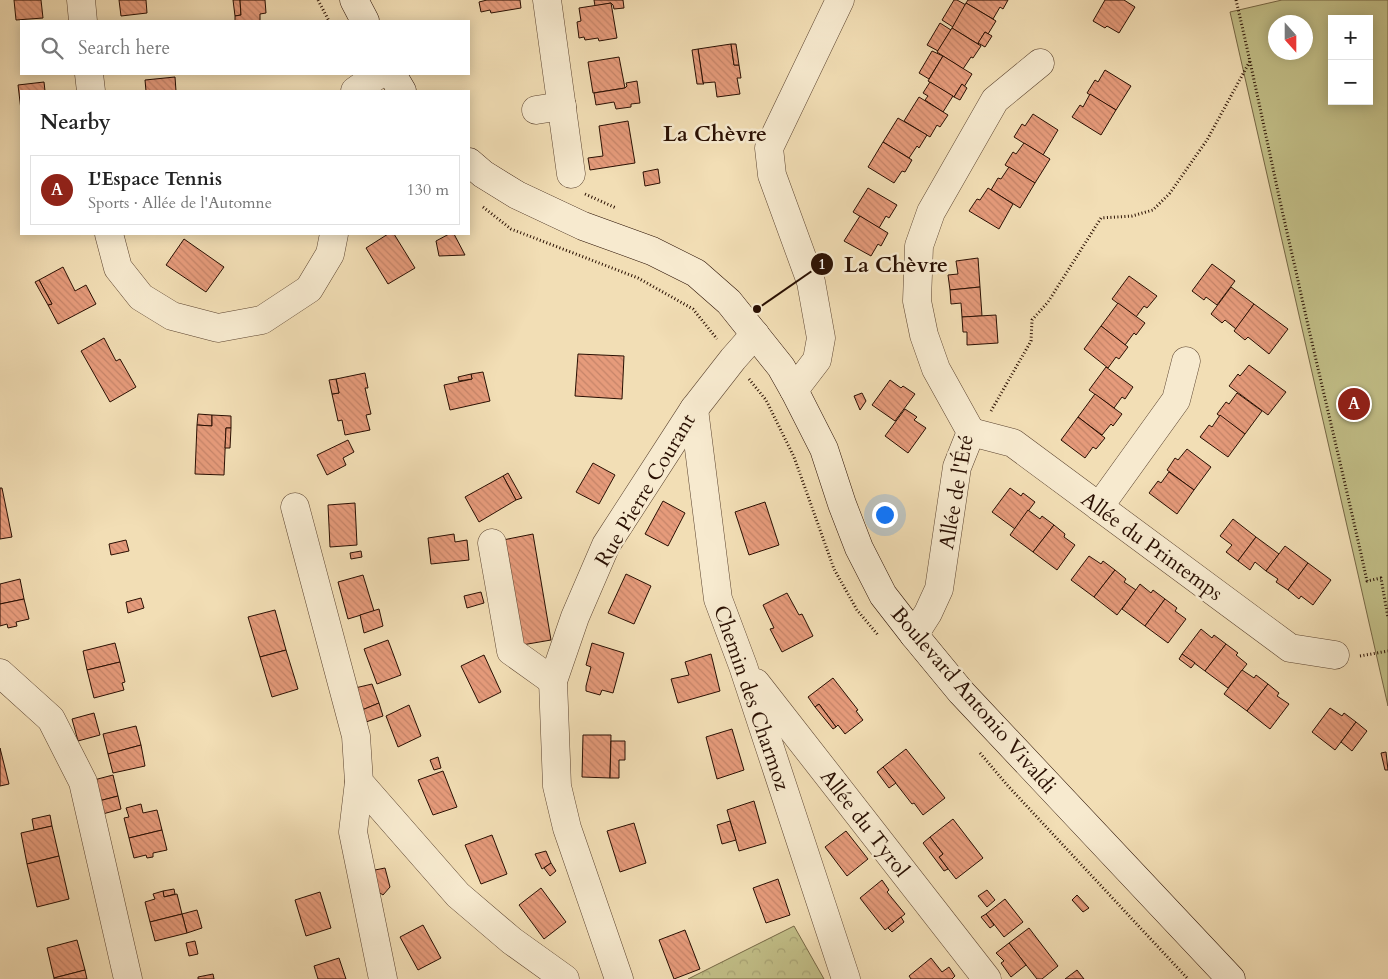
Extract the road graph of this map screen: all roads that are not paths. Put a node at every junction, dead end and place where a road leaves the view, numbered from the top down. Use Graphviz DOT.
graph roads {
  1 [pos="81,0"];
  2 [pos="354,0"];
  3 [pos="547,0"];
  4 [pos="840,0"];
  5 [pos="83,20"];
  6 [pos="364,20"];
  7 [pos="1040,63"];
  8 [pos="89,75"];
  9 [pos="378,75"];
  10 [pos="393,75"];
  11 [pos="91,90"];
  12 [pos="356,90"];
  13 [pos="401,90"];
  14 [pos="470,163"];
  15 [pos="571,174"];
  16 [pos="109,235"];
  17 [pos="334,235"];
  18 [pos="756,334"];
  19 [pos="1186,362"];
  20 [pos="794,390"];
  21 [pos="694,409"];
  22 [pos="976,433"];
  23 [pos="295,507"];
  24 [pos="1099,507"];
  25 [pos="492,543"];
  26 [pos="914,635"];
  27 [pos="1335,655"];
  28 [pos="743,666"];
  29 [pos="0,673"];
  30 [pos="553,681"];
  31 [pos="359,782"];
  32 [pos="128,979"];
  33 [pos="383,979"];
  34 [pos="565,979"];
  35 [pos="619,979"];
  36 [pos="846,979"];
  37 [pos="987,979"];
  38 [pos="1231,979"];
  1 -- 5 [label="street"];
  2 -- 6 [label="street"];
  3 -- 15 [label="street"];
  4 -- 20 [label="street"];
  7 -- 22 [label="street, Allée de l'Été"];
  8 -- 11 [label="street"];
  9 -- 12 [label="street"];
  10 -- 13 [label="street"];
  14 -- 18 [label="street, Boulevard Antonio Vivaldi"];
  16 -- 17 [label="street"];
  18 -- 20 [label="street, Boulevard Antonio Vivaldi"];
  18 -- 21 [label="street, Rue Pierre Courant"];
  19 -- 24 [label="street"];
  20 -- 26 [label="street, Boulevard Antonio Vivaldi"];
  21 -- 28 [label="street, Chemin des Charmoz"];
  21 -- 30 [label="street, Rue Pierre Courant"];
  22 -- 24 [label="street, Allée du Printemps"];
  22 -- 26 [label="street, Allée de l'Été"];
  23 -- 31 [label="street"];
  24 -- 27 [label="street, Allée du Printemps"];
  25 -- 30 [label="street"];
  26 -- 38 [label="street, Boulevard Antonio Vivaldi"];
  28 -- 36 [label="street, Chemin des Charmoz"];
  28 -- 37 [label="street, Allée du Tyrol"];
  29 -- 32 [label="street"];
  30 -- 35 [label="street, Rue Pierre Courant"];
  31 -- 33 [label="street"];
  31 -- 34 [label="street"];
}
